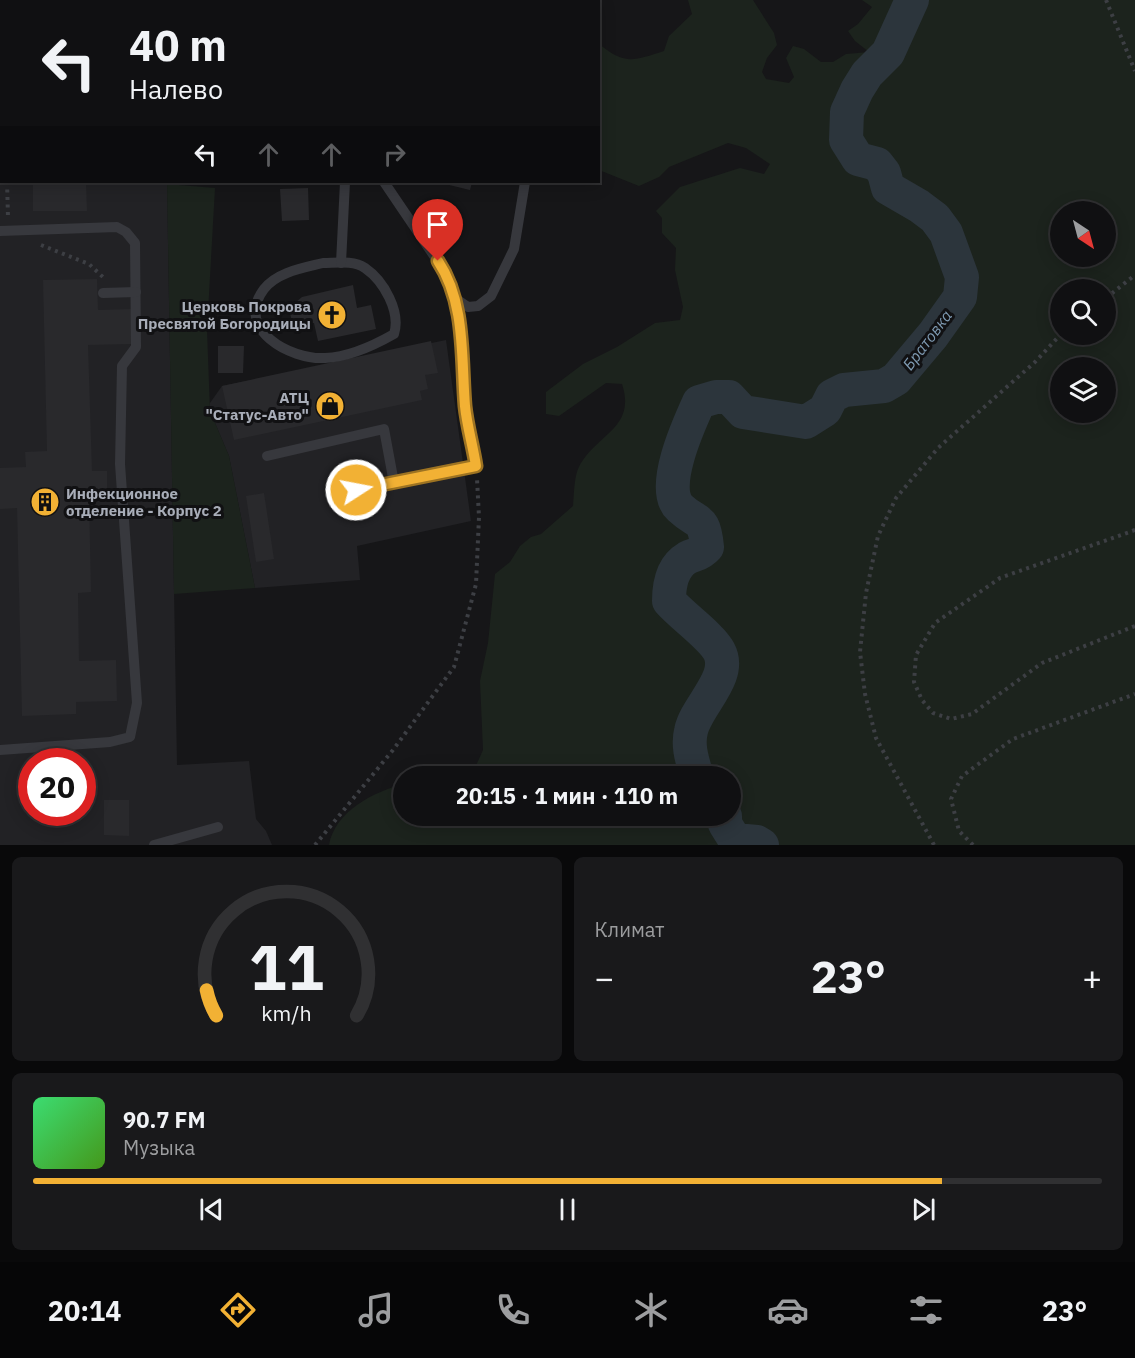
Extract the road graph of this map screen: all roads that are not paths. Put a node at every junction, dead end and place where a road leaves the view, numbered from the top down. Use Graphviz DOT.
graph roads {
  1 [pos="345,183"];
  2 [pos="385,183"];
  3 [pos="525,183"];
  4 [pos="0,231"];
  5 [pos="341,263"];
  6 [pos="103,292"];
  7 [pos="136,292"];
  8 [pos="454,298"];
  9 [pos="267,456"];
  10 [pos="394,483"];
  11 [pos="356,490"];
  12 [pos="0,750"];
  13 [pos="218,827"];
  14 [pos="154,845"];
  1 -- 5 [label="lane"];
  2 -- 8 [label="lane"];
  3 -- 8 [label="lane"];
  4 -- 7 [label="lane"];
  5 -- 5 [label="lane"];
  6 -- 7 [label="lane"];
  7 -- 12 [label="lane"];
  8 -- 10 [label="lane"];
  9 -- 10 [label="lane"];
  10 -- 11 [label="lane"];
  13 -- 14 [label="lane"];
}
